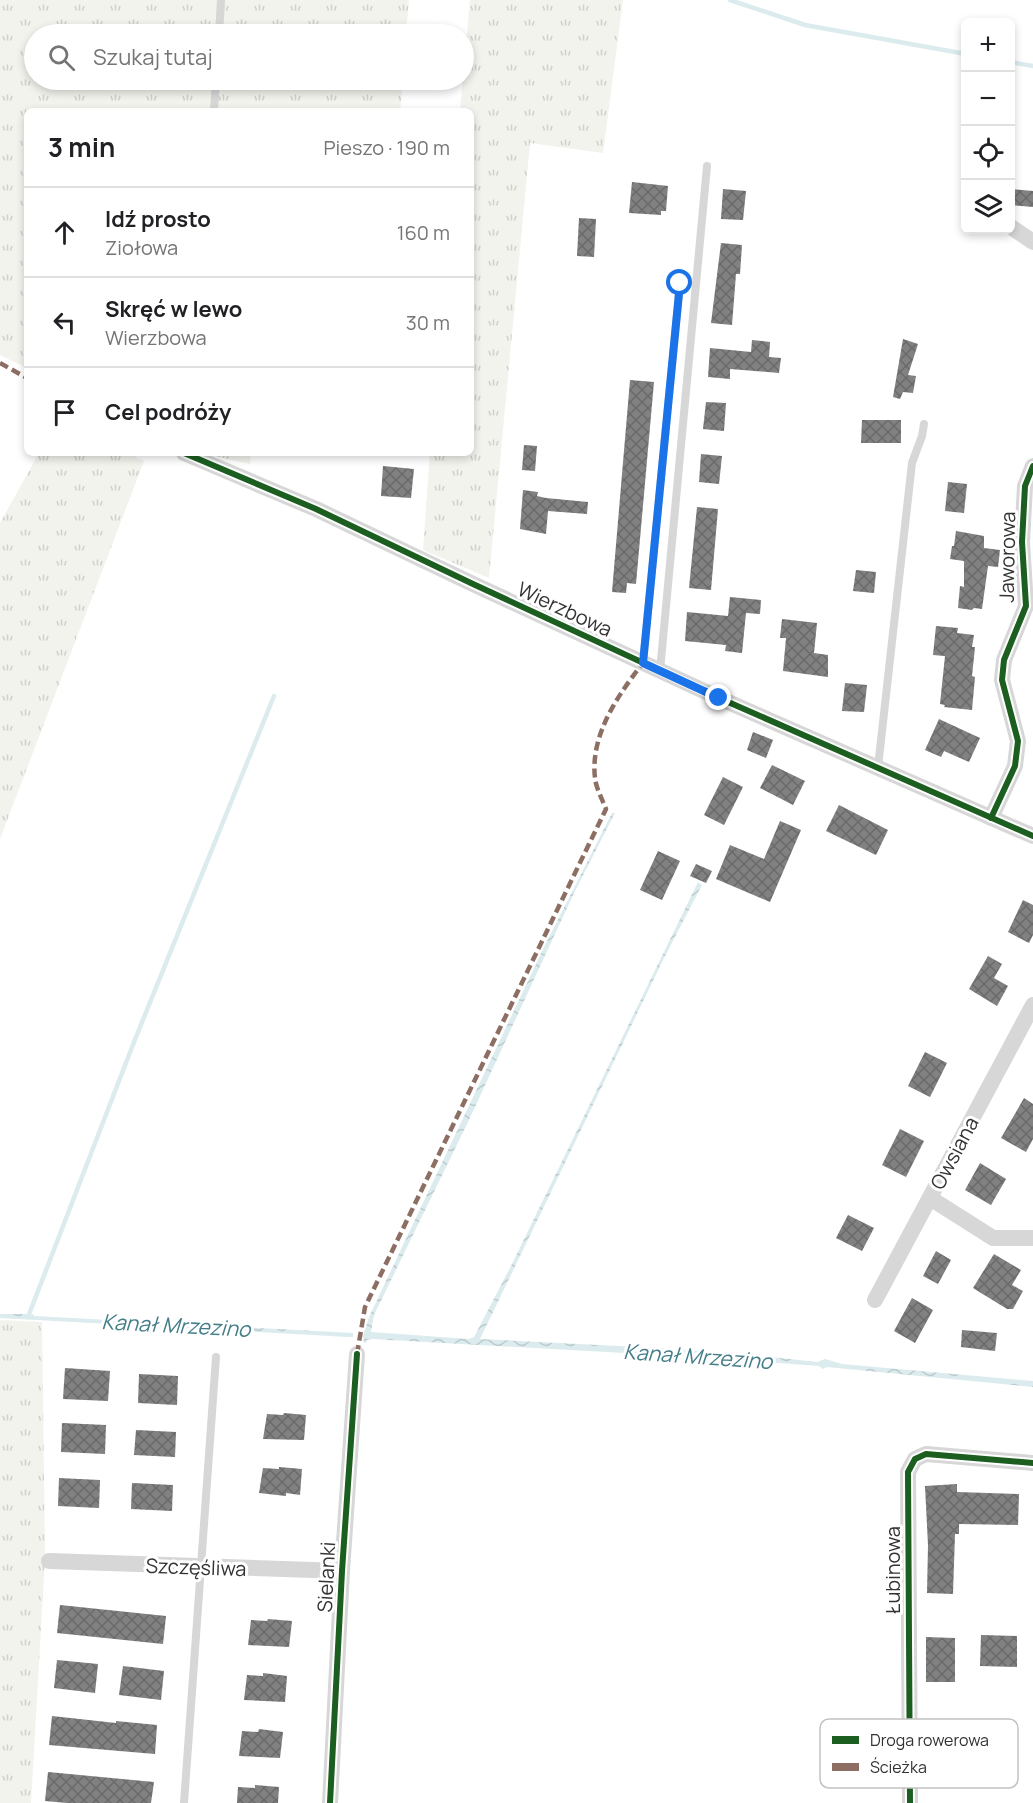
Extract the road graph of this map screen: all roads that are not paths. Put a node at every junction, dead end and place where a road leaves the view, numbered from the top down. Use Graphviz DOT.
graph roads {
  1 [pos="221,0"];
  2 [pos="220,24"];
  3 [pos="215,90"];
  4 [pos="214,108"];
  5 [pos="707,166"];
  6 [pos="1015,230"];
  7 [pos="1033,242"];
  8 [pos="680,283"];
  9 [pos="924,424"];
  10 [pos="195,456"];
  11 [pos="1033,466"];
  12 [pos="643,663"];
  13 [pos="660,671"];
  14 [pos="878,767"];
  15 [pos="991,818"];
  16 [pos="1033,836"];
  17 [pos="1033,1005"];
  18 [pos="930,1198"];
  19 [pos="1033,1238"];
  20 [pos="874,1300"];
  21 [pos="357,1354"];
  22 [pos="216,1357"];
  23 [pos="1033,1463"];
  24 [pos="49,1561"];
  25 [pos="201,1567"];
  26 [pos="342,1571"];
  27 [pos="909,1719"];
  28 [pos="910,1788"];
  29 [pos="184,1803"];
  30 [pos="330,1803"];
  31 [pos="910,1803"];
  1 -- 2 [label="lane"];
  3 -- 4 [label="lane"];
  5 -- 13 [label="lane"];
  6 -- 7 [label="street"];
  8 -- 12 [label="lane"];
  9 -- 14 [label="lane"];
  10 -- 12 [label="street, Wierzbowa"];
  11 -- 15 [label="street, Jaworowa"];
  12 -- 13 [label="street, Wierzbowa"];
  13 -- 14 [label="street, Wierzbowa"];
  14 -- 15 [label="street, Wierzbowa"];
  15 -- 16 [label="street, Wierzbowa"];
  17 -- 18 [label="street, Owsiana"];
  18 -- 19 [label="street"];
  18 -- 20 [label="street, Owsiana"];
  21 -- 26 [label="street, Sielanki"];
  22 -- 25 [label="lane"];
  23 -- 27 [label="street, Łubinowa"];
  24 -- 25 [label="street, Szczęśliwa"];
  25 -- 26 [label="street, Szczęśliwa"];
  25 -- 29 [label="lane"];
  26 -- 30 [label="street, Sielanki"];
  28 -- 31 [label="street, Łubinowa"];
}
